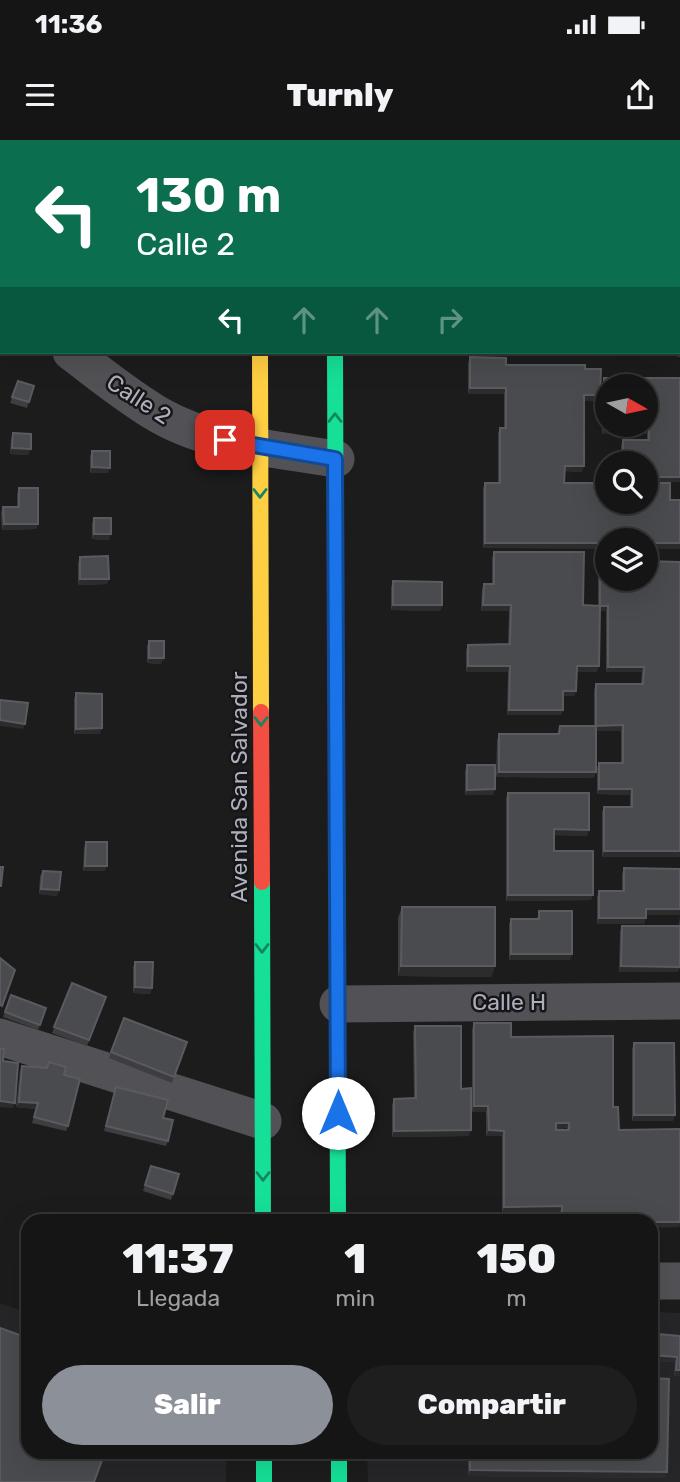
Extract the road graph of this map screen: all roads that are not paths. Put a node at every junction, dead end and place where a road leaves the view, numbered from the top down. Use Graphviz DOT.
graph roads {
  1 [pos="74,354"];
  2 [pos="260,354"];
  3 [pos="335,354"];
  4 [pos="260,446"];
  5 [pos="335,459"];
  6 [pos="680,1001"];
  7 [pos="338,1004"];
  8 [pos="0,1037"];
  9 [pos="263,1121"];
  10 [pos="263,1214"];
  11 [pos="338,1214"];
  12 [pos="658,1281"];
  13 [pos="680,1281"];
  14 [pos="264,1459"];
  15 [pos="339,1459"];
  16 [pos="264,1482"];
  17 [pos="340,1482"];
  1 -- 4 [label="street, Calle 2"];
  2 -- 4 [label="street, Avenida San Salvador"];
  5 -- 3 [label="street, one-way"];
  4 -- 5 [label="street, Calle 2"];
  4 -- 9 [label="street, Avenida San Salvador, one-way"];
  5 -- 7 [label="street"];
  6 -- 7 [label="street, Calle H"];
  7 -- 11 [label="street"];
  8 -- 9 [label="street"];
  9 -- 10 [label="street, Avenida San Salvador, one-way"];
  12 -- 13 [label="street"];
  14 -- 16 [label="street"];
  15 -- 17 [label="street"];
}
